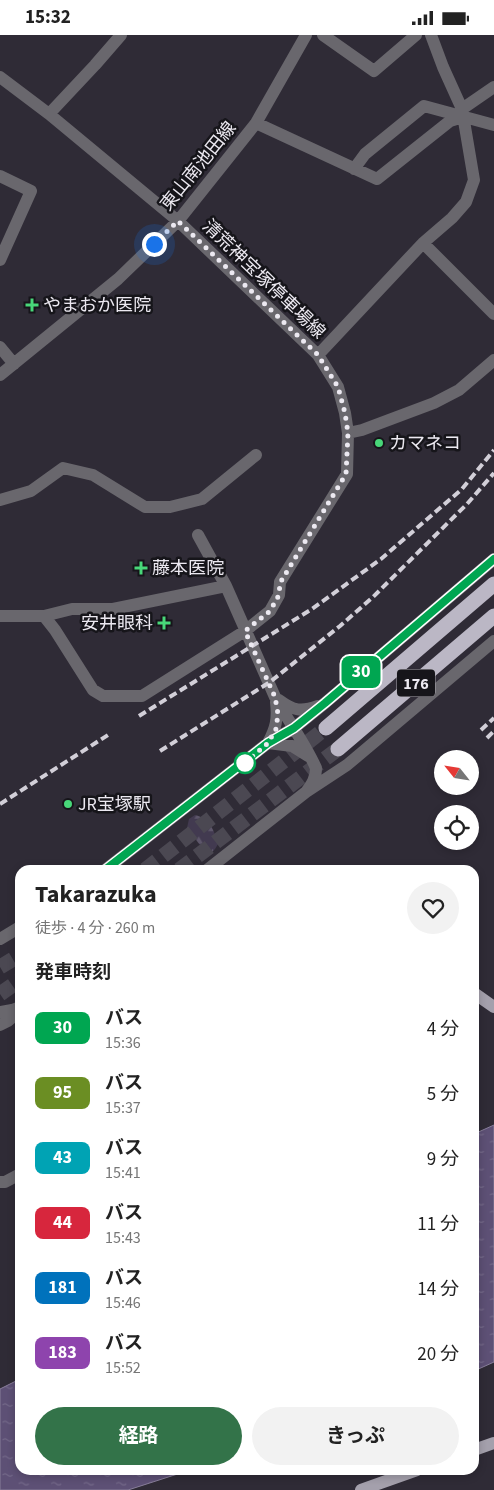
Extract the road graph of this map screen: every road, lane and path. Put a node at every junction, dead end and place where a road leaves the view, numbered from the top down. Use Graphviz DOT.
graph roads {
  1 [pos="121,35"];
  2 [pos="306,35"];
  3 [pos="323,35"];
  4 [pos="416,35"];
  5 [pos="430,35"];
  6 [pos="2,83"];
  7 [pos="494,87"];
  8 [pos="463,113"];
  9 [pos="49,115"];
  10 [pos="256,123"];
  11 [pos="494,125"];
  12 [pos="354,169"];
  13 [pos="0,176"];
  14 [pos="178,221"];
  15 [pos="423,243"];
  16 [pos="0,260"];
  17 [pos="494,314"];
  18 [pos="0,347"];
  19 [pos="318,355"];
  20 [pos="494,360"];
  21 [pos="14,364"];
  22 [pos="0,375"];
  23 [pos="348,433"];
  24 [pos="256,455"];
  25 [pos="0,500"];
  26 [pos="198,535"];
  27 [pos="494,559"];
  28 [pos="494,584"];
  29 [pos="226,586"];
  30 [pos="0,616"];
  31 [pos="44,616"];
  32 [pos="494,616"];
  33 [pos="245,631"];
  34 [pos="494,641"];
  35 [pos="275,697"];
  36 [pos="325,703"];
  37 [pos="294,728"];
  38 [pos="326,728"];
  39 [pos="268,743"];
  40 [pos="338,749"];
  41 [pos="313,762"];
  42 [pos="306,792"];
  43 [pos="111,865"];
  44 [pos="213,865"];
  45 [pos="15,930"];
  46 [pos="0,939"];
  47 [pos="479,996"];
  48 [pos="494,1007"];
  49 [pos="15,1010"];
  50 [pos="0,1012"];
  51 [pos="15,1015"];
  52 [pos="0,1025"];
  53 [pos="15,1176"];
  54 [pos="0,1182"];
  55 [pos="494,1443"];
  56 [pos="479,1448"];
  57 [pos="403,1475"];
  58 [pos="361,1490"];
  1 -- 9 [label="street"];
  2 -- 10 [label="street, 東山南池田線"];
  3 -- 4 [label="street"];
  5 -- 8 [label="street"];
  6 -- 9 [label="street, 清荒神宝塚停車場線"];
  7 -- 8 [label="street"];
  8 -- 11 [label="street"];
  8 -- 12 [label="street"];
  8 -- 12 [label="street"];
  8 -- 15 [label="street"];
  9 -- 14 [label="street, 清荒神宝塚停車場線"];
  10 -- 12 [label="street"];
  10 -- 14 [label="street, 東山南池田線"];
  13 -- 16 [label="street"];
  14 -- 19 [label="street, 清荒神宝塚停車場線"];
  14 -- 21 [label="street, 東山南池田線"];
  15 -- 17 [label="street"];
  15 -- 19 [label="street"];
  18 -- 21 [label="street"];
  19 -- 23 [label="street, 清荒神宝塚停車場線"];
  20 -- 23 [label="street"];
  21 -- 22 [label="street, 東山南池田線"];
  23 -- 33 [label="street, 清荒神宝塚停車場線"];
  24 -- 25 [label="street"];
  26 -- 29 [label="street"];
  27 -- 36 [label="street"];
  28 -- 38 [label="highway, 176"];
  29 -- 31 [label="street"];
  29 -- 33 [label="street"];
  30 -- 31 [label="street"];
  31 -- 33 [label="street, 清荒神宝塚停車場線"];
  32 -- 40 [label="highway, 176"];
  33 -- 35 [label="street"];
  34 -- 42 [label="street"];
  35 -- 36 [label="street"];
  35 -- 37 [label="street"];
  35 -- 39 [label="street"];
  36 -- 37 [label="street"];
  37 -- 39 [label="street"];
  37 -- 41 [label="street"];
  39 -- 41 [label="street"];
  39 -- 43 [label="street"];
  41 -- 42 [label="street"];
  42 -- 44 [label="street"];
  45 -- 46 [label="street"];
  47 -- 48 [label="main road"];
  49 -- 50 [label="street"];
  51 -- 52 [label="street"];
  53 -- 54 [label="street"];
  55 -- 56 [label="main road"];
  57 -- 58 [label="main road"];
}
